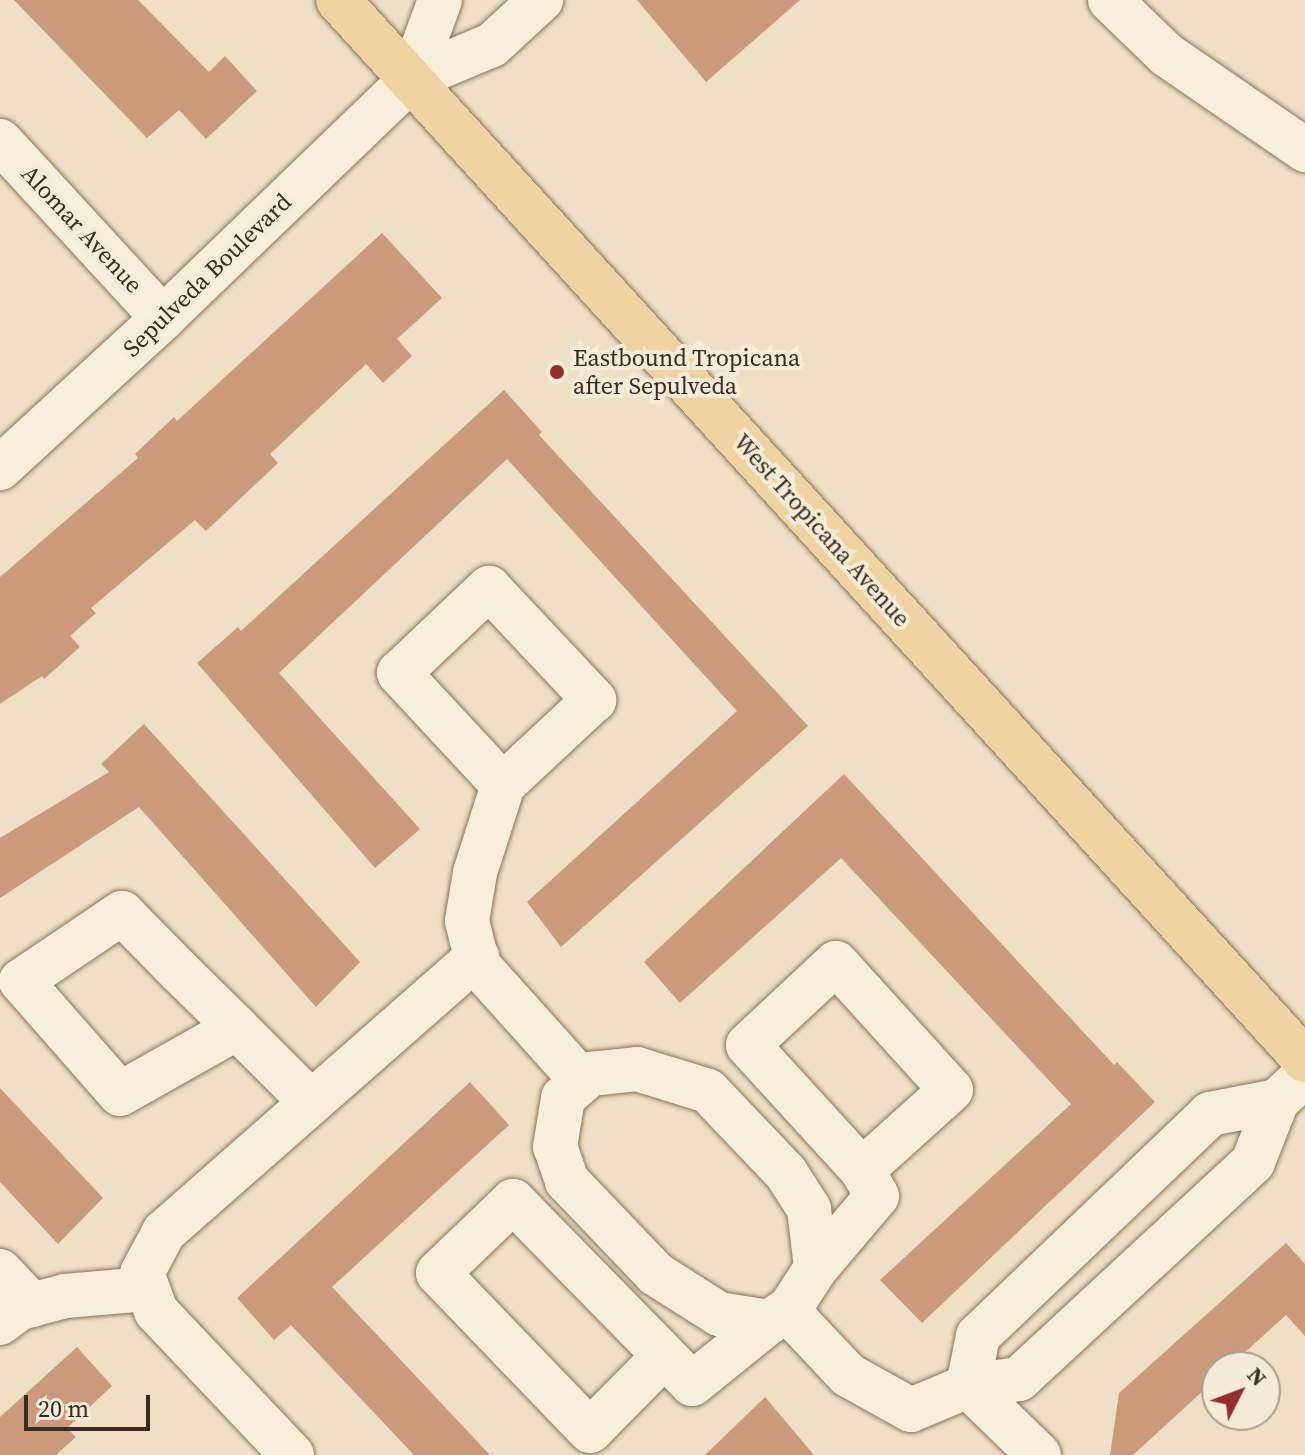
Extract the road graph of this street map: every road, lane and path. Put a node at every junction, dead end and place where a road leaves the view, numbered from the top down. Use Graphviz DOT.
graph roads {
  1 [pos="338,0"];
  2 [pos="440,0"];
  3 [pos="541,0"];
  4 [pos="1110,0"];
  5 [pos="411,79"];
  6 [pos="0,141"];
  7 [pos="1305,150"];
  8 [pos="163,318"];
  9 [pos="0,468"];
  10 [pos="503,785"];
  11 [pos="477,957"];
  12 [pos="237,1028"];
  13 [pos="1305,1060"];
  14 [pos="582,1081"];
  15 [pos="1291,1088"];
  16 [pos="311,1102"];
  17 [pos="862,1170"];
  18 [pos="816,1268"];
  19 [pos="0,1271"];
  20 [pos="147,1289"];
  21 [pos="16,1314"];
  22 [pos="780,1315"];
  23 [pos="664,1356"];
  24 [pos="968,1386"];
  25 [pos="292,1455"];
  26 [pos="1039,1455"];
  1 -- 5 [label="main road, West Tropicana Avenue"];
  2 -- 5 [label="street, Sepulveda Boulevard"];
  3 -- 5 [label="street, Sepulveda Boulevard"];
  4 -- 7 [label="street"];
  5 -- 8 [label="street, Sepulveda Boulevard"];
  5 -- 13 [label="main road, West Tropicana Avenue"];
  6 -- 8 [label="street, Alomar Avenue"];
  8 -- 9 [label="street, Sepulveda Boulevard"];
  10 -- 10 [label="street"];
  10 -- 11 [label="street"];
  11 -- 14 [label="street"];
  11 -- 16 [label="street"];
  12 -- 12 [label="street"];
  12 -- 16 [label="street"];
  14 -- 18 [label="street"];
  14 -- 22 [label="street"];
  15 -- 24 [label="street"];
  15 -- 24 [label="street"];
  16 -- 20 [label="street"];
  17 -- 17 [label="street"];
  17 -- 18 [label="street"];
  18 -- 22 [label="street"];
  19 -- 21 [label="street"];
  20 -- 21 [label="street"];
  20 -- 25 [label="street"];
  22 -- 23 [label="street"];
  22 -- 24 [label="street"];
  23 -- 23 [label="street"];
  24 -- 26 [label="street"];
}
